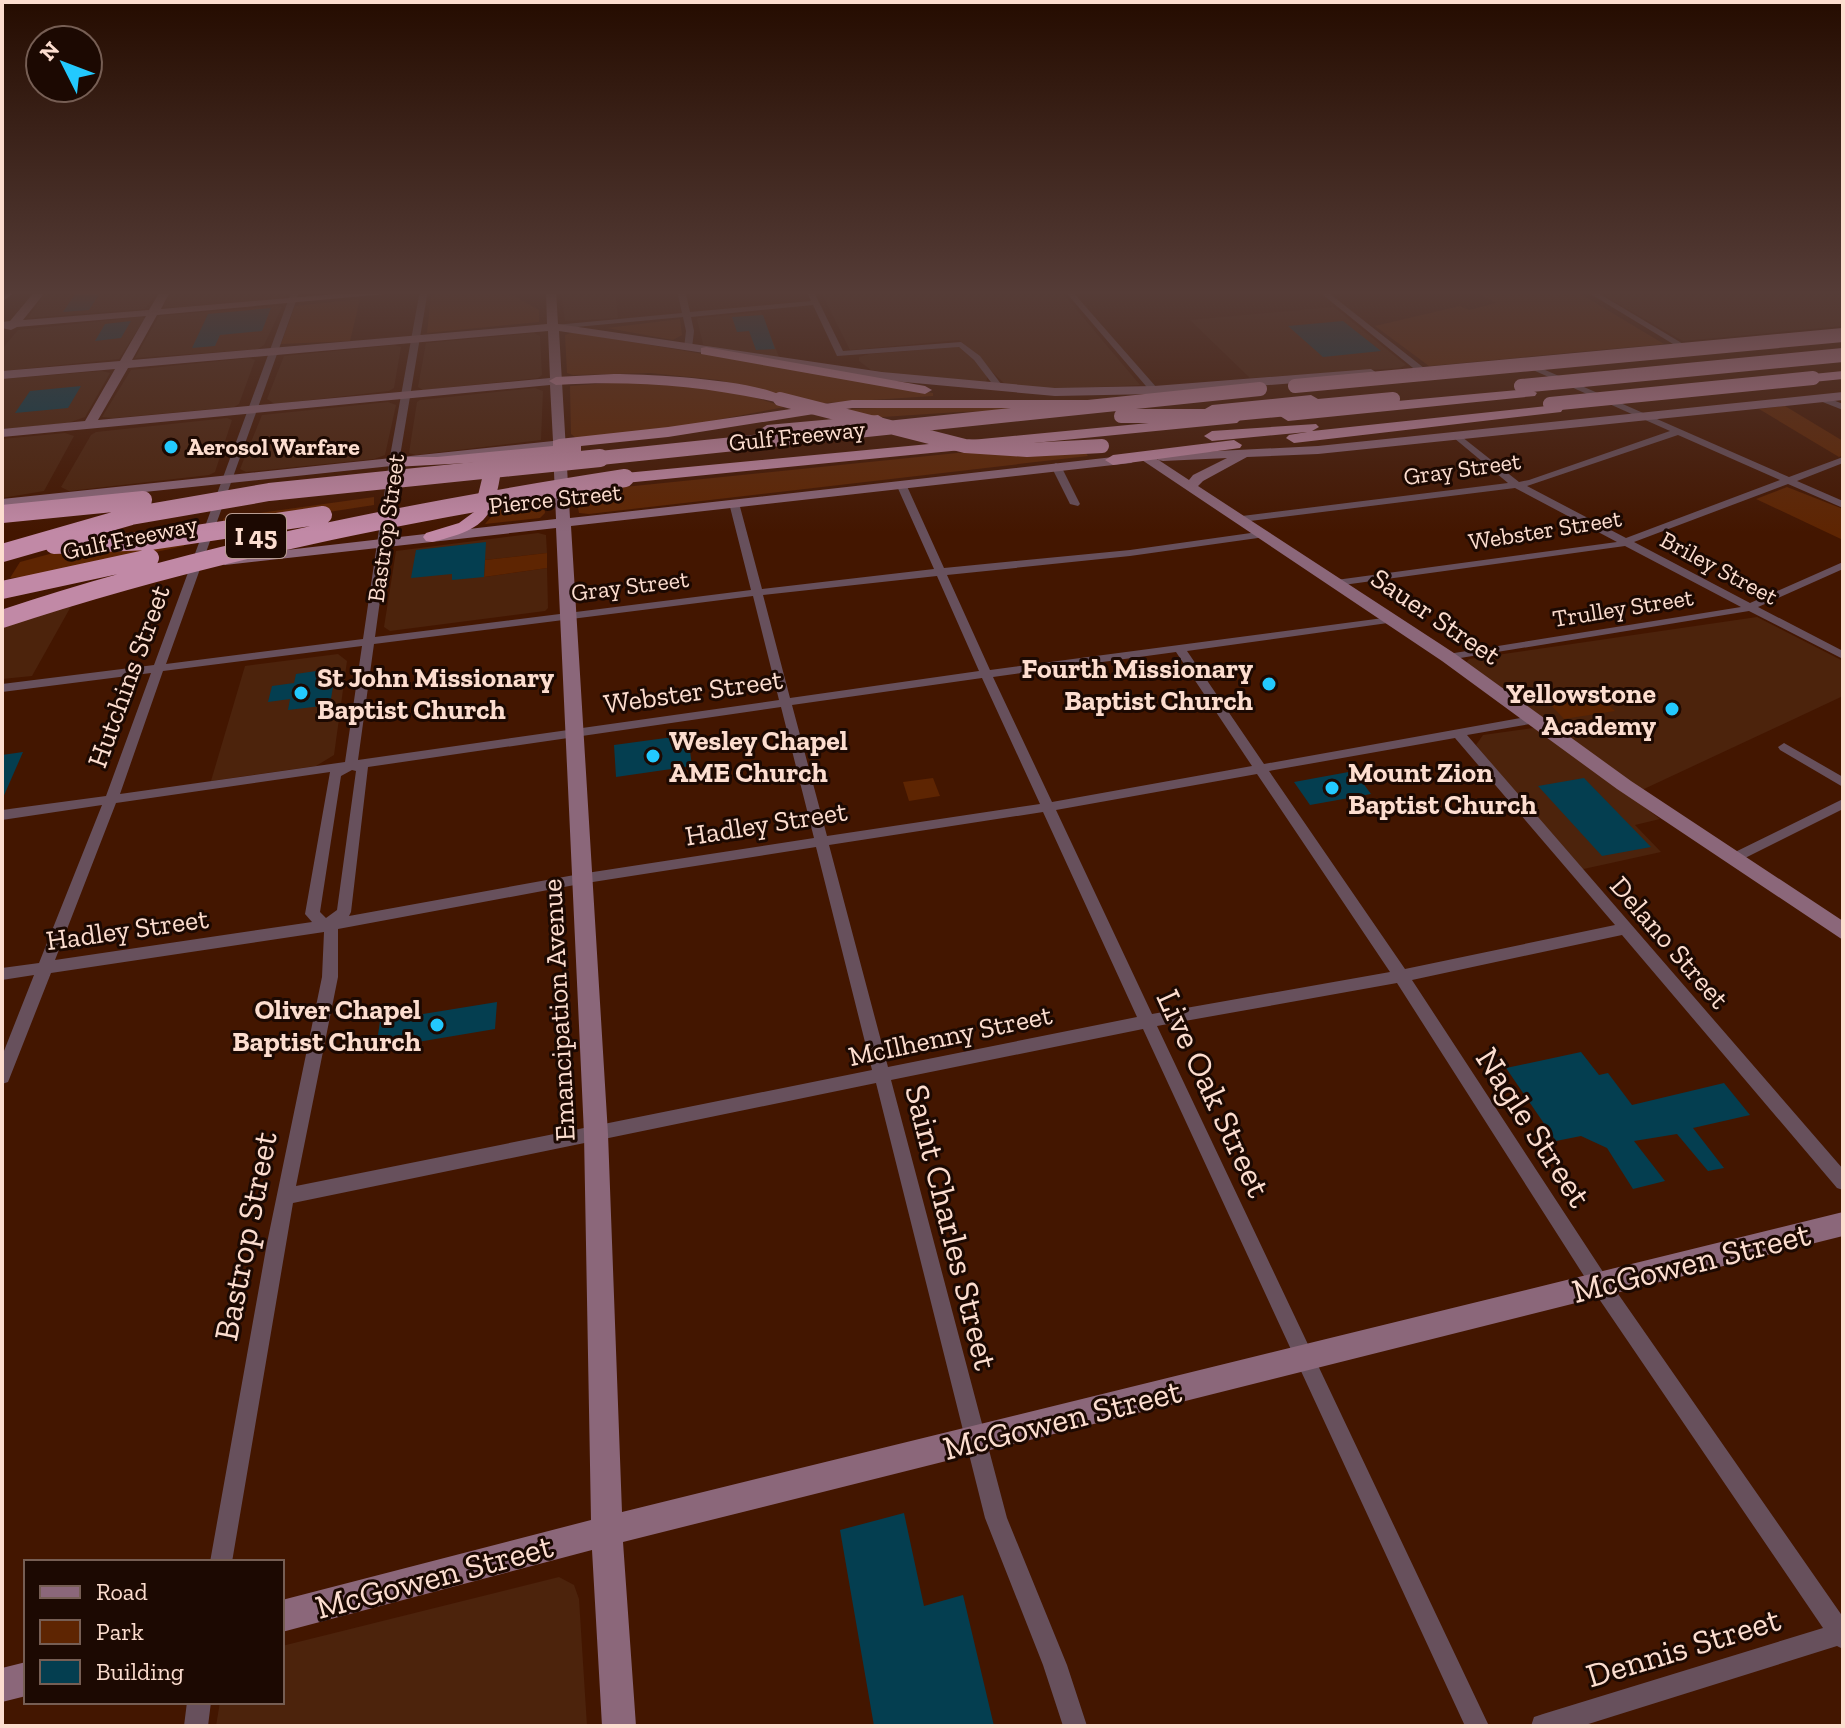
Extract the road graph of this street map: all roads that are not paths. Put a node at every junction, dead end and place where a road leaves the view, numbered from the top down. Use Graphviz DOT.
graph roads {
  1 [pos="55,371"];
  2 [pos="120,371"];
  3 [pos="267,371"];
  4 [pos="411,371"];
  5 [pos="556,371"];
  6 [pos="815,371"];
  7 [pos="846,371"];
  8 [pos="864,371"];
  9 [pos="987,371"];
  10 [pos="1137,371"];
  11 [pos="1412,371"];
  12 [pos="1458,371"];
  13 [pos="1542,371"];
  14 [pos="1648,371"];
  15 [pos="1698,371"];
  16 [pos="2,375"];
  17 [pos="1843,375"];
  18 [pos="882,376"];
  19 [pos="556,381"];
  20 [pos="1521,386"];
  21 [pos="1000,388"];
  22 [pos="1154,390"];
  23 [pos="408,395"];
  24 [pos="1843,396"];
  25 [pos="1823,399"];
  26 [pos="1297,400"];
  27 [pos="1054,403"];
  28 [pos="1553,407"];
  29 [pos="1843,407"];
  30 [pos="253,410"];
  31 [pos="1647,417"];
  32 [pos="89,425"];
  33 [pos="860,429"];
  34 [pos="1680,431"];
  35 [pos="2,433"];
  36 [pos="1457,436"];
  37 [pos="559,447"];
  38 [pos="1246,454"];
  39 [pos="507,455"];
  40 [pos="1146,458"];
  41 [pos="1113,460"];
  42 [pos="1843,460"];
  43 [pos="394,462"];
  44 [pos="1056,466"];
  45 [pos="624,470"];
  46 [pos="1788,480"];
  47 [pos="225,481"];
  48 [pos="901,484"];
  49 [pos="1517,485"];
  50 [pos="1191,487"];
  51 [pos="511,490"];
  52 [pos="2,503"];
  53 [pos="734,503"];
  54 [pos="1075,504"];
  55 [pos="1843,505"];
  56 [pos="2,514"];
  57 [pos="1242,519"];
  58 [pos="562,523"];
  59 [pos="1265,534"];
  60 [pos="432,537"];
  61 [pos="383,542"];
  62 [pos="1626,542"];
  63 [pos="2,544"];
  64 [pos="2,553"];
  65 [pos="196,565"];
  66 [pos="1843,565"];
  67 [pos="941,574"];
  68 [pos="1336,583"];
  69 [pos="2,588"];
  70 [pos="757,592"];
  71 [pos="1748,607"];
  72 [pos="567,616"];
  73 [pos="2,619"];
  74 [pos="1391,620"];
  75 [pos="371,639"];
  76 [pos="1843,642"];
  77 [pos="1179,648"];
  78 [pos="1828,648"];
  79 [pos="1843,656"];
  80 [pos="1448,657"];
  81 [pos="159,667"];
  82 [pos="986,674"];
  83 [pos="2,688"];
  84 [pos="786,702"];
  85 [pos="1537,719"];
  86 [pos="576,732"];
  87 [pos="1459,734"];
  88 [pos="1784,747"];
  89 [pos="351,765"];
  90 [pos="1258,769"];
  91 [pos="1843,783"];
  92 [pos="111,799"];
  93 [pos="1843,803"];
  94 [pos="1048,807"];
  95 [pos="2,815"];
  96 [pos="819,841"];
  97 [pos="1734,858"];
  98 [pos="580,879"];
  99 [pos="325,926"];
  100 [pos="1624,929"];
  101 [pos="1843,932"];
  102 [pos="43,967"];
  103 [pos="2,974"];
  104 [pos="1401,976"];
  105 [pos="1149,1021"];
  106 [pos="883,1076"];
  107 [pos="2,1077"];
  108 [pos="596,1134"];
  109 [pos="1843,1182"];
  110 [pos="287,1196"];
  111 [pos="1843,1224"];
  112 [pos="1600,1284"];
  113 [pos="1304,1359"];
  114 [pos="975,1441"];
  115 [pos="607,1531"];
  116 [pos="221,1560"];
  117 [pos="284,1615"];
  118 [pos="1842,1634"];
  119 [pos="24,1680"];
  120 [pos="2,1685"];
  121 [pos="199,1704"];
  122 [pos="196,1726"];
  123 [pos="619,1726"];
  124 [pos="1075,1726"];
  125 [pos="1477,1726"];
  126 [pos="1543,1726"];
  1 -- 16 [label="main road"];
  2 -- 32 [label="main road"];
  3 -- 30 [label="street, Hutchins Street"];
  4 -- 23 [label="street, Bastrop Street"];
  5 -- 19 [label="main road, Emancipation Avenue"];
  6 -- 27 [label="highway"];
  7 -- 18 [label="main road"];
  8 -- 18 [label="main road"];
  9 -- 21 [label="street"];
  10 -- 22 [label="street"];
  11 -- 22 [label="main road"];
  12 -- 33 [label="highway, bridge"];
  13 -- 31 [label="street"];
  14 -- 20 [label="highway, Gulf Freeway / I 45"];
  15 -- 20 [label="highway, Gulf Freeway / I 45"];
  17 -- 28 [label="highway, bridge"];
  18 -- 21 [label="main road"];
  19 -- 23 [label="main road"];
  19 -- 28 [label="highway, bridge"];
  19 -- 37 [label="main road, Emancipation Avenue"];
  20 -- 26 [label="highway, Gulf Freeway / I 45"];
  20 -- 37 [label="highway, Gulf Freeway / I 45, bridge"];
  20 -- 45 [label="highway, Gulf Freeway / I 45"];
  21 -- 22 [label="main road"];
  23 -- 30 [label="main road"];
  23 -- 43 [label="street, Bastrop Street"];
  24 -- 25 [label="main road, Pierce Street"];
  25 -- 29 [label="street"];
  25 -- 31 [label="main road, Pierce Street"];
  26 -- 27 [label="highway"];
  26 -- 45 [label="highway, Gulf Freeway / I 45"];
  27 -- 37 [label="highway"];
  28 -- 41 [label="highway"];
  30 -- 32 [label="main road"];
  30 -- 47 [label="street, Hutchins Street"];
  31 -- 34 [label="street"];
  31 -- 36 [label="main road, Pierce Street"];
  32 -- 35 [label="main road"];
  33 -- 56 [label="highway, bridge"];
  33 -- 64 [label="highway, bridge"];
  34 -- 46 [label="street"];
  34 -- 49 [label="street, Gray Street"];
  36 -- 38 [label="main road, Pierce Street"];
  36 -- 49 [label="street, Briley Street"];
  37 -- 39 [label="highway"];
  37 -- 43 [label="main road"];
  37 -- 58 [label="main road, Emancipation Avenue"];
  38 -- 40 [label="main road, Pierce Street"];
  38 -- 50 [label="main road"];
  39 -- 43 [label="highway"];
  39 -- 60 [label="highway"];
  40 -- 41 [label="main road, Pierce Street"];
  40 -- 50 [label="main road, Sauer Street"];
  41 -- 44 [label="main road, Pierce Street"];
  42 -- 46 [label="street, Webster Street"];
  43 -- 47 [label="main road"];
  43 -- 61 [label="street, Bastrop Street"];
  44 -- 48 [label="main road, Pierce Street"];
  44 -- 54 [label="street"];
  45 -- 51 [label="highway, Gulf Freeway / I 45, bridge"];
  45 -- 63 [label="highway, Gulf Freeway / I 45, bridge"];
  45 -- 73 [label="highway, bridge"];
  46 -- 55 [label="street"];
  46 -- 62 [label="street, Webster Street"];
  47 -- 52 [label="main road"];
  47 -- 65 [label="street, Hutchins Street"];
  48 -- 53 [label="main road, Pierce Street"];
  48 -- 67 [label="street, Live Oak Street"];
  49 -- 57 [label="street, Gray Street"];
  49 -- 62 [label="street, Briley Street"];
  50 -- 57 [label="main road, Sauer Street"];
  51 -- 63 [label="highway, bridge"];
  51 -- 69 [label="highway, Gulf Freeway / I 45, bridge"];
  53 -- 58 [label="main road, Pierce Street"];
  53 -- 70 [label="street, Saint Charles Street"];
  57 -- 59 [label="main road, Sauer Street"];
  58 -- 60 [label="main road, Pierce Street"];
  58 -- 72 [label="main road, Emancipation Avenue"];
  59 -- 67 [label="street, Gray Street"];
  59 -- 68 [label="main road, Sauer Street"];
  60 -- 61 [label="main road, Pierce Street"];
  61 -- 65 [label="main road, Pierce Street"];
  61 -- 75 [label="street, Bastrop Street"];
  62 -- 68 [label="street, Webster Street"];
  62 -- 71 [label="street, Briley Street"];
  65 -- 69 [label="main road, Pierce Street"];
  65 -- 81 [label="street, Hutchins Street"];
  66 -- 71 [label="street, Trulley Street"];
  67 -- 70 [label="street, Gray Street"];
  67 -- 82 [label="street, Live Oak Street"];
  68 -- 74 [label="main road, Sauer Street"];
  70 -- 72 [label="street, Gray Street"];
  70 -- 84 [label="street, Saint Charles Street"];
  71 -- 78 [label="street, Briley Street"];
  71 -- 80 [label="street, Trulley Street"];
  72 -- 75 [label="street, Gray Street"];
  72 -- 86 [label="main road, Emancipation Avenue"];
  74 -- 77 [label="street, Webster Street"];
  74 -- 80 [label="main road, Sauer Street"];
  75 -- 81 [label="street, Gray Street"];
  75 -- 89 [label="street, Bastrop Street"];
  76 -- 78 [label="street"];
  77 -- 82 [label="street, Webster Street"];
  77 -- 90 [label="street, Nagle Street"];
  78 -- 79 [label="street, Briley Street"];
  80 -- 85 [label="main road, Sauer Street"];
  81 -- 83 [label="street, Gray Street"];
  81 -- 92 [label="street, Hutchins Street"];
  82 -- 84 [label="street, Webster Street"];
  82 -- 94 [label="street, Live Oak Street"];
  84 -- 86 [label="street, Webster Street"];
  84 -- 96 [label="street, Saint Charles Street"];
  85 -- 87 [label="street, Hadley Street"];
  85 -- 97 [label="main road, Sauer Street"];
  86 -- 89 [label="street, Webster Street"];
  86 -- 98 [label="main road, Emancipation Avenue"];
  87 -- 90 [label="street, Hadley Street"];
  87 -- 100 [label="street, Delano Street"];
  88 -- 91 [label="street"];
  89 -- 92 [label="street, Webster Street"];
  89 -- 99 [label="street, Bastrop Street"];
  89 -- 99 [label="street, Bastrop Street"];
  90 -- 94 [label="street, Hadley Street"];
  90 -- 104 [label="street, Nagle Street"];
  92 -- 95 [label="street, Webster Street"];
  92 -- 102 [label="street, Hutchins Street"];
  93 -- 97 [label="street"];
  94 -- 96 [label="street, Hadley Street"];
  94 -- 105 [label="street, Live Oak Street"];
  96 -- 98 [label="street, Hadley Street"];
  96 -- 106 [label="street, Saint Charles Street"];
  97 -- 101 [label="main road, Sauer Street"];
  98 -- 99 [label="street, Hadley Street"];
  98 -- 108 [label="main road, Emancipation Avenue"];
  99 -- 102 [label="street, Hadley Street"];
  99 -- 110 [label="street, Bastrop Street"];
  100 -- 104 [label="street, McIlhenny Street"];
  100 -- 109 [label="street, Delano Street"];
  102 -- 103 [label="street, Hadley Street"];
  102 -- 107 [label="street, Hutchins Street"];
  104 -- 105 [label="street, McIlhenny Street"];
  104 -- 112 [label="street, Nagle Street"];
  105 -- 106 [label="street, McIlhenny Street"];
  105 -- 113 [label="street, Live Oak Street"];
  106 -- 108 [label="street, McIlhenny Street"];
  106 -- 114 [label="street, Saint Charles Street"];
  108 -- 110 [label="street, McIlhenny Street"];
  108 -- 115 [label="main road, Emancipation Avenue"];
  110 -- 116 [label="street, Bastrop Street"];
  111 -- 112 [label="main road, McGowen Street"];
  112 -- 113 [label="main road, McGowen Street"];
  112 -- 118 [label="street, Nagle Street"];
  113 -- 114 [label="main road, McGowen Street"];
  113 -- 125 [label="street, Live Oak Street"];
  114 -- 115 [label="main road, McGowen Street"];
  114 -- 124 [label="street, Saint Charles Street"];
  115 -- 117 [label="main road, McGowen Street"];
  115 -- 123 [label="main road, Emancipation Avenue"];
  118 -- 126 [label="street, Dennis Street"];
  119 -- 120 [label="main road"];
  121 -- 122 [label="street"];
}
